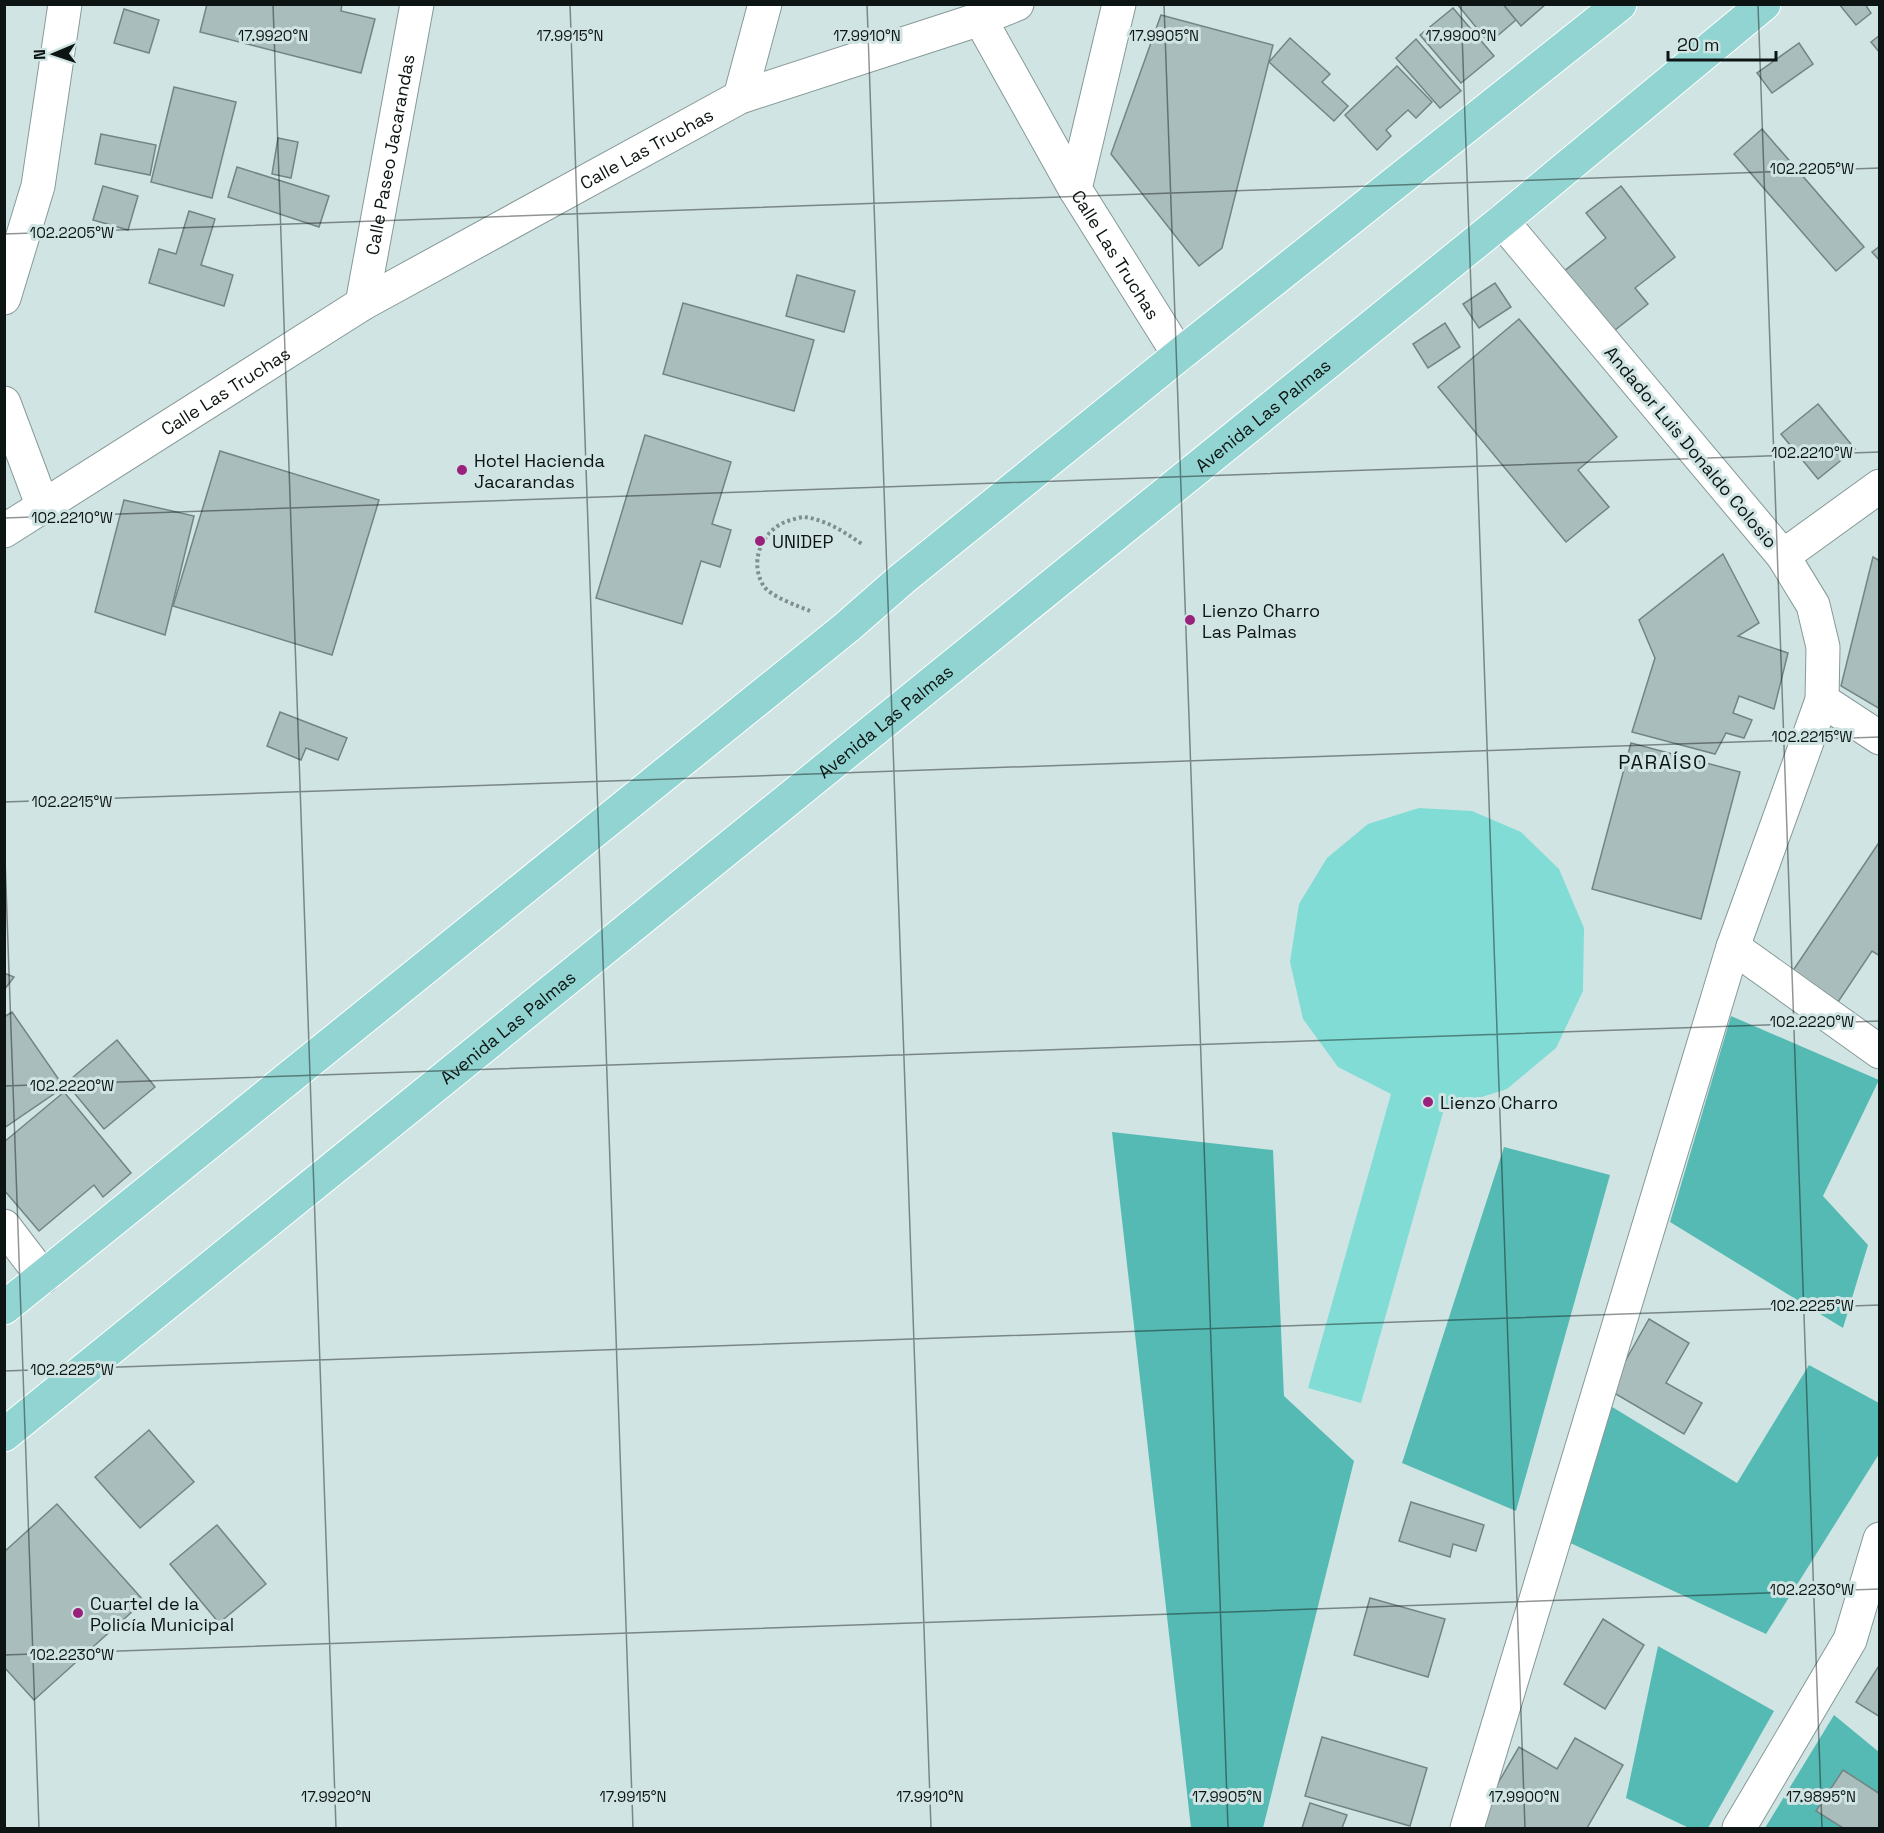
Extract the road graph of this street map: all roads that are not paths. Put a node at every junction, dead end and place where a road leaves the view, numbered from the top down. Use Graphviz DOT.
graph roads {
  1 [pos="66,4"];
  2 [pos="417,4"];
  3 [pos="765,4"];
  4 [pos="1017,4"];
  5 [pos="1119,4"];
  6 [pos="1620,4"];
  7 [pos="1764,4"];
  8 [pos="980,19"];
  9 [pos="740,96"];
  10 [pos="1075,189"];
  11 [pos="1502,220"];
  12 [pos="4,298"];
  13 [pos="362,304"];
  14 [pos="1179,355"];
  15 [pos="4,403"];
  16 [pos="1880,486"];
  17 [pos="42,507"];
  18 [pos="4,531"];
  19 [pos="1783,556"];
  20 [pos="1822,700"];
  21 [pos="1880,738"];
  22 [pos="1733,947"];
  23 [pos="1880,1052"];
  24 [pos="4,1226"];
  25 [pos="43,1277"];
  26 [pos="4,1308"];
  27 [pos="4,1435"];
  28 [pos="1880,1539"];
  29 [pos="1467,1828"];
  30 [pos="1739,1828"];
  1 -- 12 [label="street"];
  2 -- 13 [label="street, Calle Paseo Jacarandas"];
  3 -- 9 [label="street"];
  4 -- 8 [label="street"];
  5 -- 10 [label="street"];
  6 -- 14 [label="main road"];
  7 -- 11 [label="main road, Avenida Las Palmas"];
  8 -- 9 [label="street, Calle Las Truchas"];
  8 -- 10 [label="street, Calle Las Truchas"];
  9 -- 13 [label="street, Calle Las Truchas"];
  10 -- 14 [label="street, Calle Las Truchas"];
  11 -- 19 [label="street, Andador Luis Donaldo Colosio"];
  11 -- 27 [label="main road, Avenida Las Palmas"];
  13 -- 17 [label="street, Calle Las Truchas"];
  14 -- 25 [label="main road"];
  15 -- 17 [label="street"];
  16 -- 19 [label="street"];
  17 -- 18 [label="street, Calle Las Truchas"];
  19 -- 20 [label="street, Andador Luis Donaldo Colosio"];
  20 -- 21 [label="street"];
  20 -- 22 [label="street, Andador Luis Donaldo Colosio"];
  22 -- 23 [label="street"];
  22 -- 29 [label="street, Andador Luis Donaldo Colosio"];
  24 -- 25 [label="street"];
  25 -- 26 [label="main road"];
  28 -- 30 [label="street"];
}
